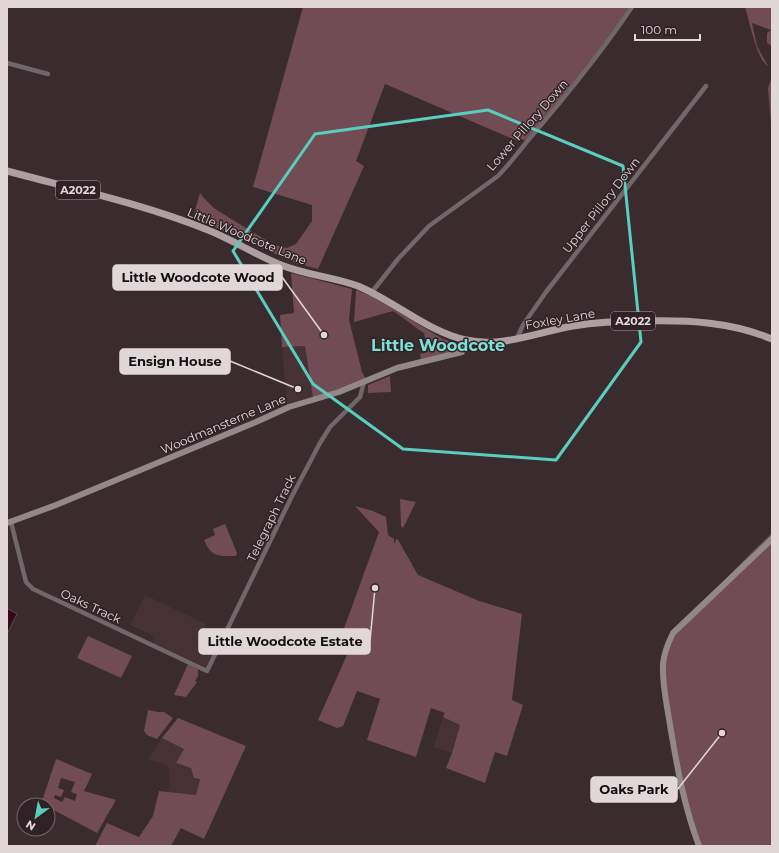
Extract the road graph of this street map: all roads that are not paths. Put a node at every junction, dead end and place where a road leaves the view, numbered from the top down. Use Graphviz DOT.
graph roads {
  1 [pos="632,7"];
  2 [pos="7,63"];
  3 [pos="48,74"];
  4 [pos="706,86"];
  5 [pos="7,171"];
  6 [pos="372,292"];
  7 [pos="517,338"];
  8 [pos="772,338"];
  9 [pos="466,340"];
  10 [pos="494,342"];
  11 [pos="364,382"];
  12 [pos="9,522"];
  13 [pos="772,539"];
  14 [pos="207,671"];
  15 [pos="699,846"];
  1 -- 6 [label="street, Lower Pillory Down"];
  2 -- 3 [label="street"];
  4 -- 7 [label="street, Upper Pillory Down"];
  5 -- 6 [label="main road, Little Woodcote Lane / A2022"];
  6 -- 9 [label="main road, Little Woodcote Lane / A2022"];
  7 -- 8 [label="main road, Foxley Lane / A2022"];
  7 -- 10 [label="main road, Foxley Lane / A2022"];
  9 -- 10 [label="main road, Little Woodcote Lane / A2022"];
  9 -- 11 [label="street, Woodmansterne Lane"];
  11 -- 12 [label="street, Woodmansterne Lane"];
  11 -- 14 [label="street, Telegraph Track"];
  12 -- 14 [label="street, Oaks Track"];
  13 -- 15 [label="street"];
}
